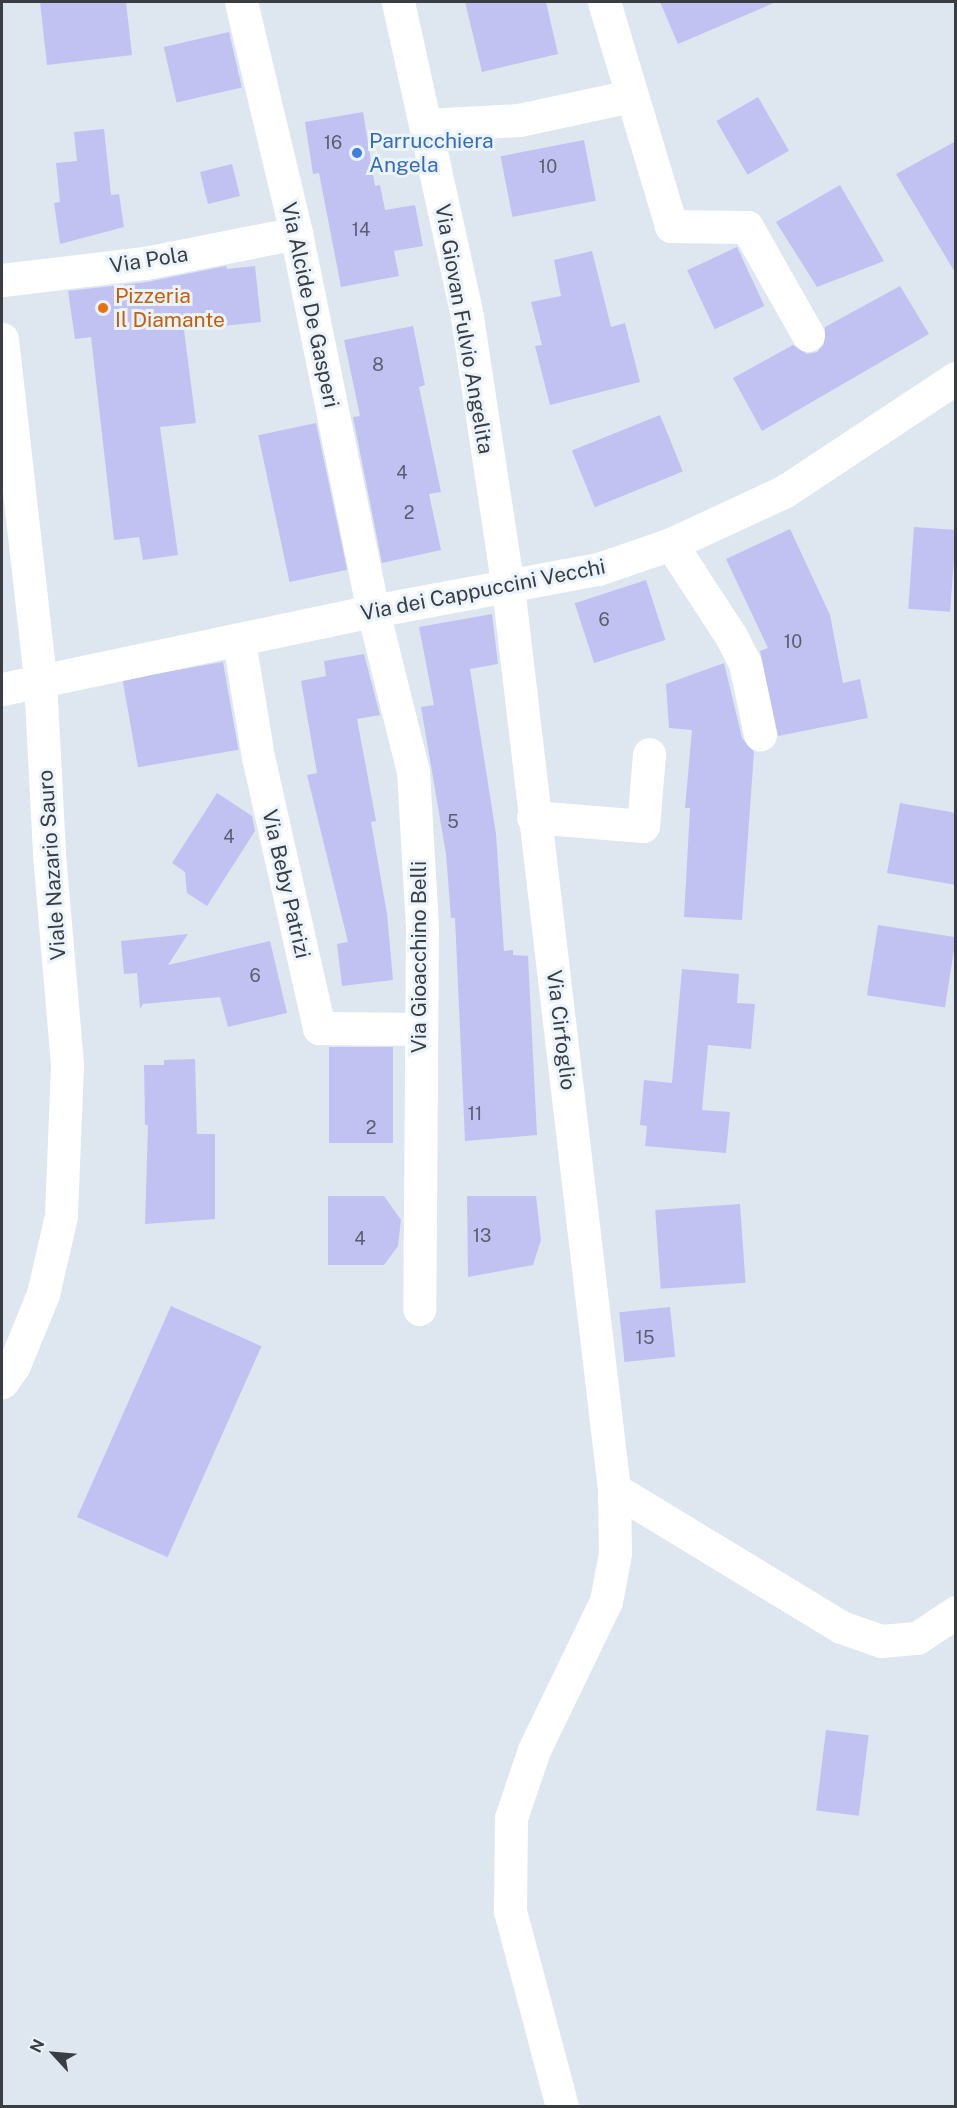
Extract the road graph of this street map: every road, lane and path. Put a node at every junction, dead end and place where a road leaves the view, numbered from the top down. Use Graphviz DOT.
graph roads {
  1 [pos="241,2"];
  2 [pos="398,2"];
  3 [pos="604,2"];
  4 [pos="631,96"];
  5 [pos="425,125"];
  6 [pos="296,233"];
  7 [pos="2,280"];
  8 [pos="808,335"];
  9 [pos="2,339"];
  10 [pos="956,378"];
  11 [pos="671,544"];
  12 [pos="508,587"];
  13 [pos="373,611"];
  14 [pos="240,641"];
  15 [pos="40,680"];
  16 [pos="2,689"];
  17 [pos="760,734"];
  18 [pos="649,754"];
  19 [pos="533,817"];
  20 [pos="419,1029"];
  21 [pos="419,1309"];
  22 [pos="2,1382"];
  23 [pos="613,1481"];
  24 [pos="956,1612"];
  25 [pos="562,2106"];
  1 -- 6 [label="street, Via Alcide De Gasperi"];
  2 -- 5 [label="street, Via Giovan Fulvio Angelita"];
  3 -- 4 [label="street"];
  4 -- 5 [label="street"];
  4 -- 8 [label="street"];
  5 -- 12 [label="street, Via Giovan Fulvio Angelita"];
  6 -- 7 [label="street, Via Pola"];
  6 -- 13 [label="street, Via Alcide De Gasperi"];
  9 -- 15 [label="street, Viale Nazario Sauro"];
  10 -- 11 [label="street, Via dei Cappuccini Vecchi"];
  11 -- 12 [label="street, Via dei Cappuccini Vecchi"];
  11 -- 17 [label="street"];
  12 -- 13 [label="street, Via dei Cappuccini Vecchi"];
  12 -- 19 [label="street, Via Cirfoglio"];
  13 -- 14 [label="street, Via dei Cappuccini Vecchi"];
  13 -- 20 [label="street, Via Gioacchino Belli"];
  14 -- 15 [label="street, Via dei Cappuccini Vecchi"];
  14 -- 20 [label="street, Via Beby Patrizi"];
  15 -- 16 [label="street, Via dei Cappuccini Vecchi"];
  15 -- 22 [label="street, Viale Nazario Sauro"];
  18 -- 19 [label="street"];
  19 -- 23 [label="street, Via Cirfoglio"];
  20 -- 21 [label="street, Via Gioacchino Belli"];
  23 -- 24 [label="street"];
  23 -- 25 [label="street, Via Cirfoglio"];
}
